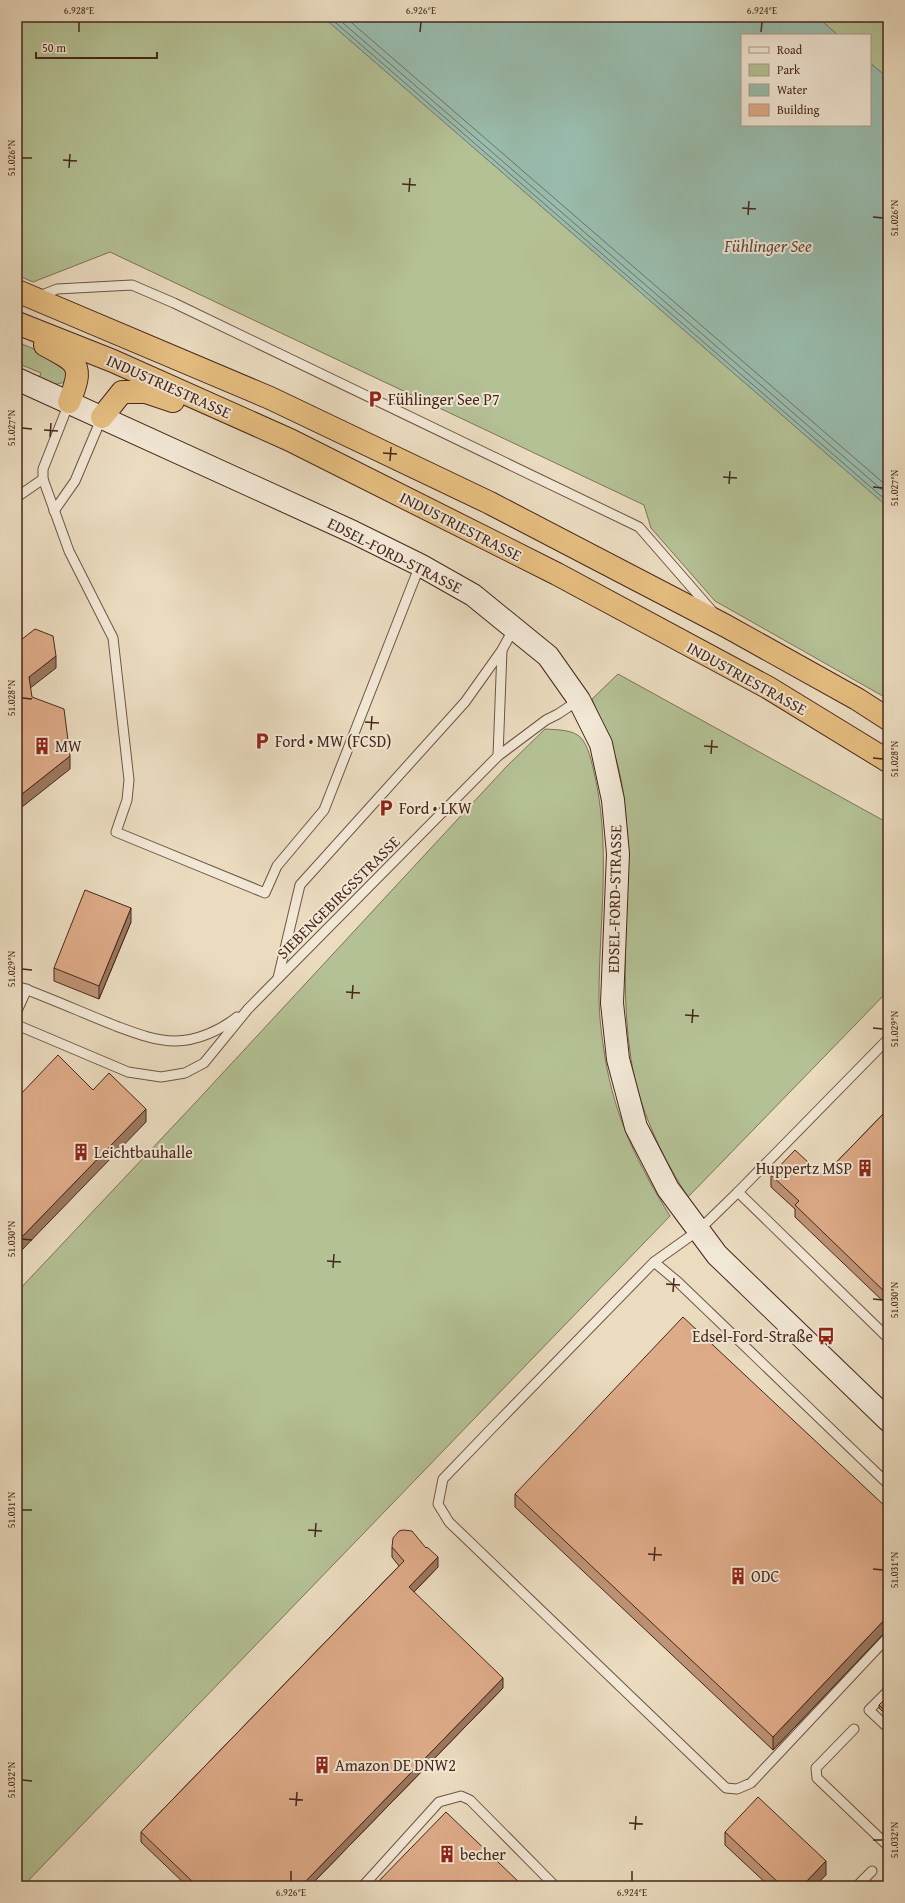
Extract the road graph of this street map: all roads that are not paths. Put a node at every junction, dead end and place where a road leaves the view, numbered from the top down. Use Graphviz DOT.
graph roads {
  1 [pos="25,295"];
  2 [pos="17,323"];
  3 [pos="17,331"];
  4 [pos="17,379"];
  5 [pos="69,402"];
  6 [pos="102,417"];
  7 [pos="290,440"];
  8 [pos="43,479"];
  9 [pos="17,497"];
  10 [pos="54,511"];
  11 [pos="420,565"];
  12 [pos="726,626"];
  13 [pos="514,628"];
  14 [pos="502,650"];
  15 [pos="579,700"];
  16 [pos="888,719"];
  17 [pos="498,756"];
  18 [pos="888,762"];
  19 [pos="278,979"];
  20 [pos="17,986"];
  21 [pos="26,989"];
  22 [pos="248,1009"];
  23 [pos="17,1011"];
  24 [pos="17,1026"];
  25 [pos="888,1039"];
  26 [pos="738,1192"];
  27 [pos="698,1230"];
  28 [pos="654,1262"];
  29 [pos="888,1338"];
  30 [pos="888,1420"];
  31 [pos="888,1484"];
  32 [pos="888,1637"];
  33 [pos="888,1690"];
  34 [pos="888,1728"];
  35 [pos="854,1729"];
  36 [pos="888,1846"];
  37 [pos="872,1871"];
  38 [pos="363,1886"];
  39 [pos="555,1886"];
  40 [pos="858,1886"];
  1 -- 12 [label="highway, INDUSTRIESTRASSE"];
  1 -- 12 [label="lane"];
  2 -- 7 [label="highway, INDUSTRIESTRASSE"];
  3 -- 5 [label="highway"];
  4 -- 5 [label="street, EDSEL-FORD-STRASSE"];
  5 -- 6 [label="street, EDSEL-FORD-STRASSE"];
  5 -- 8 [label="lane"];
  6 -- 7 [label="highway"];
  6 -- 10 [label="lane"];
  6 -- 11 [label="street, EDSEL-FORD-STRASSE"];
  7 -- 18 [label="highway, INDUSTRIESTRASSE"];
  8 -- 9 [label="lane"];
  8 -- 10 [label="lane"];
  10 -- 11 [label="lane"];
  11 -- 13 [label="street, EDSEL-FORD-STRASSE"];
  12 -- 16 [label="highway, INDUSTRIESTRASSE"];
  13 -- 14 [label="lane"];
  13 -- 15 [label="street, EDSEL-FORD-STRASSE"];
  14 -- 17 [label="lane"];
  14 -- 19 [label="lane"];
  15 -- 17 [label="lane, SIEBENGEBIRGSSTRASSE"];
  15 -- 27 [label="street, EDSEL-FORD-STRASSE"];
  17 -- 19 [label="lane, SIEBENGEBIRGSSTRASSE"];
  19 -- 22 [label="lane, SIEBENGEBIRGSSTRASSE"];
  20 -- 21 [label="lane"];
  21 -- 22 [label="lane"];
  21 -- 23 [label="lane"];
  22 -- 24 [label="lane"];
  25 -- 26 [label="lane"];
  26 -- 27 [label="lane"];
  26 -- 29 [label="lane"];
  27 -- 28 [label="lane"];
  27 -- 30 [label="street, EDSEL-FORD-STRASSE"];
  28 -- 31 [label="lane"];
  28 -- 32 [label="lane"];
  33 -- 34 [label="lane"];
  35 -- 36 [label="lane"];
  37 -- 40 [label="lane"];
  38 -- 39 [label="lane"];
}
